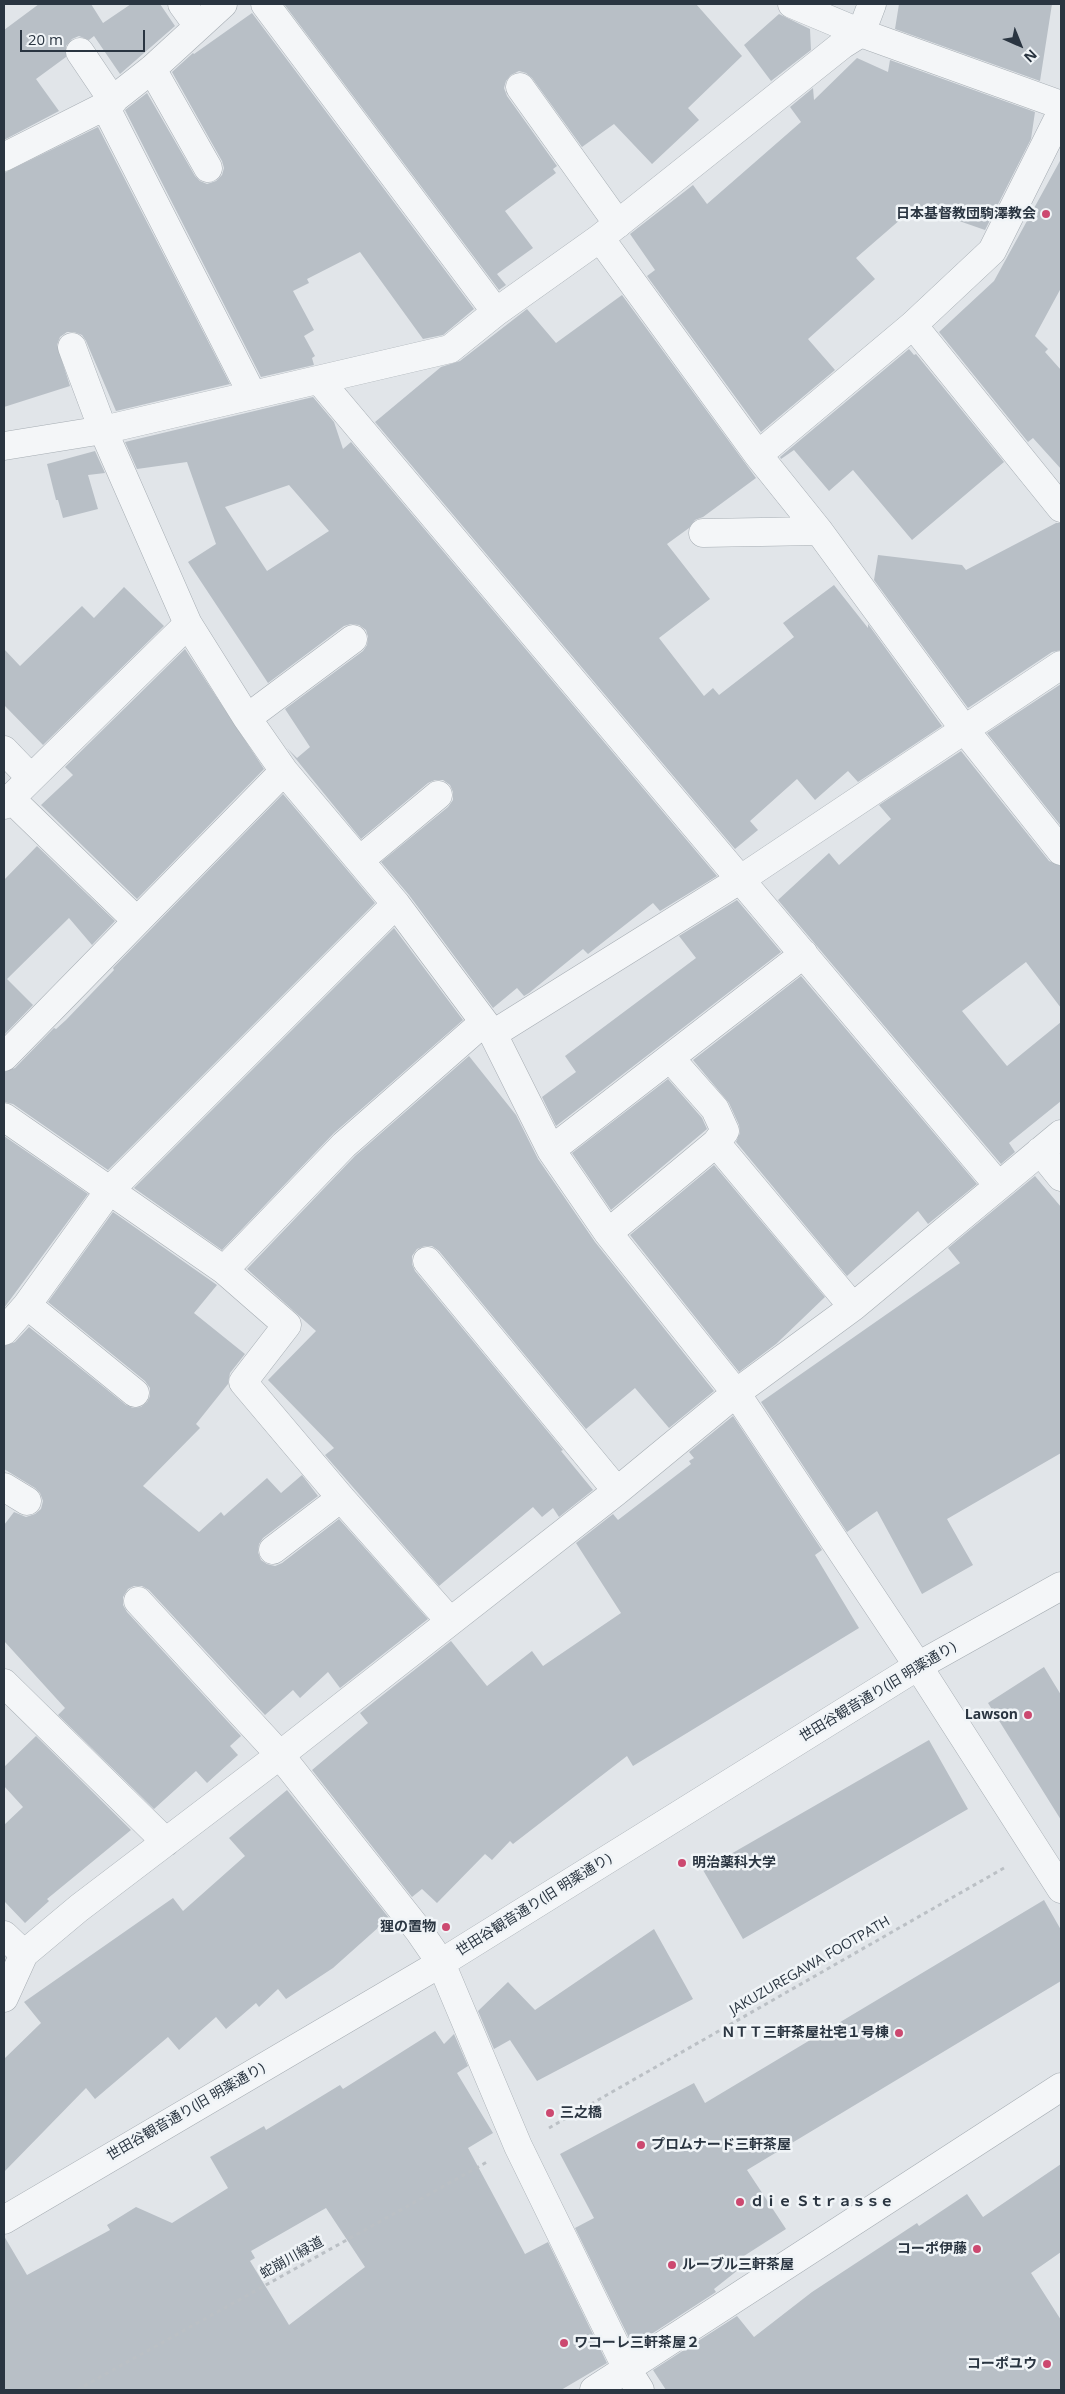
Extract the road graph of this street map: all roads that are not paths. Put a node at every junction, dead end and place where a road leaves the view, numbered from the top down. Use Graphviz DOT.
graph roads {
  1 [pos="182,4"];
  2 [pos="223,4"];
  3 [pos="264,4"];
  4 [pos="792,4"];
  5 [pos="872,4"];
  6 [pos="198,26"];
  7 [pos="861,33"];
  8 [pos="80,52"];
  9 [pos="152,69"];
  10 [pos="520,87"];
  11 [pos="109,103"];
  12 [pos="1061,105"];
  13 [pos="1061,113"];
  14 [pos="4,158"];
  15 [pos="208,168"];
  16 [pos="609,231"];
  17 [pos="496,312"];
  18 [pos="913,325"];
  19 [pos="72,347"];
  20 [pos="319,380"];
  21 [pos="252,394"];
  22 [pos="103,430"];
  23 [pos="4,446"];
  24 [pos="758,455"];
  25 [pos="1061,508"];
  26 [pos="819,531"];
  27 [pos="703,534"];
  28 [pos="188,624"];
  29 [pos="353,639"];
  30 [pos="1061,665"];
  31 [pos="247,718"];
  32 [pos="964,730"];
  33 [pos="4,750"];
  34 [pos="284,771"];
  35 [pos="30,778"];
  36 [pos="438,795"];
  37 [pos="7,801"];
  38 [pos="1061,851"];
  39 [pos="360,860"];
  40 [pos="741,880"];
  41 [pos="396,904"];
  42 [pos="137,921"];
  43 [pos="804,954"];
  44 [pos="489,1028"];
  45 [pos="4,1058"];
  46 [pos="670,1058"];
  47 [pos="4,1116"];
  48 [pos="1061,1134"];
  49 [pos="716,1143"];
  50 [pos="551,1150"];
  51 [pos="1040,1151"];
  52 [pos="1061,1176"];
  53 [pos="998,1185"];
  54 [pos="109,1192"];
  55 [pos="608,1233"];
  56 [pos="427,1261"];
  57 [pos="224,1270"];
  58 [pos="28,1305"];
  59 [pos="853,1307"];
  60 [pos="4,1331"];
  61 [pos="736,1393"];
  62 [pos="135,1394"];
  63 [pos="4,1487"];
  64 [pos="617,1491"];
  65 [pos="341,1498"];
  66 [pos="27,1501"];
  67 [pos="274,1550"];
  68 [pos="1061,1586"];
  69 [pos="138,1601"];
  70 [pos="450,1620"];
  71 [pos="918,1666"];
  72 [pos="4,1683"];
  73 [pos="280,1754"];
  74 [pos="166,1842"];
  75 [pos="1061,1889"];
  76 [pos="4,1935"];
  77 [pos="24,1954"];
  78 [pos="441,1963"];
  79 [pos="4,1998"];
  80 [pos="1061,2087"];
  81 [pos="6,2213"];
  82 [pos="634,2380"];
  83 [pos="594,2390"];
  1 -- 6 [label="street"];
  2 -- 6 [label="street"];
  3 -- 17 [label="street"];
  4 -- 7 [label="street"];
  5 -- 7 [label="street"];
  6 -- 9 [label="street"];
  7 -- 12 [label="street"];
  7 -- 16 [label="street"];
  8 -- 11 [label="street"];
  9 -- 11 [label="street"];
  9 -- 15 [label="street"];
  10 -- 16 [label="street"];
  11 -- 14 [label="street"];
  11 -- 21 [label="street"];
  13 -- 18 [label="street"];
  16 -- 17 [label="street"];
  16 -- 24 [label="street"];
  17 -- 20 [label="street"];
  18 -- 24 [label="street"];
  18 -- 25 [label="street"];
  19 -- 22 [label="street"];
  20 -- 21 [label="street"];
  20 -- 40 [label="street"];
  21 -- 22 [label="street"];
  22 -- 23 [label="street"];
  22 -- 28 [label="street"];
  24 -- 26 [label="street"];
  26 -- 27 [label="street"];
  26 -- 32 [label="street"];
  28 -- 31 [label="street"];
  28 -- 35 [label="street"];
  29 -- 31 [label="street"];
  30 -- 32 [label="street"];
  31 -- 34 [label="street"];
  32 -- 38 [label="street"];
  32 -- 40 [label="street"];
  33 -- 35 [label="street"];
  34 -- 39 [label="street"];
  34 -- 42 [label="street"];
  35 -- 37 [label="street"];
  36 -- 39 [label="street"];
  37 -- 42 [label="street"];
  39 -- 41 [label="street"];
  40 -- 43 [label="street"];
  40 -- 44 [label="street"];
  41 -- 44 [label="street"];
  41 -- 54 [label="street"];
  42 -- 45 [label="street"];
  43 -- 46 [label="street"];
  43 -- 53 [label="street"];
  44 -- 50 [label="street"];
  44 -- 57 [label="street"];
  46 -- 49 [label="street"];
  46 -- 50 [label="street"];
  47 -- 54 [label="street"];
  48 -- 51 [label="street"];
  49 -- 55 [label="street"];
  49 -- 59 [label="street"];
  50 -- 55 [label="street"];
  51 -- 52 [label="street"];
  51 -- 53 [label="street"];
  53 -- 59 [label="street"];
  54 -- 57 [label="street"];
  54 -- 58 [label="street"];
  55 -- 61 [label="street"];
  56 -- 64 [label="street"];
  57 -- 65 [label="street"];
  58 -- 60 [label="street"];
  58 -- 62 [label="street"];
  59 -- 61 [label="street"];
  61 -- 64 [label="street"];
  61 -- 71 [label="street"];
  63 -- 66 [label="street"];
  64 -- 70 [label="street"];
  65 -- 67 [label="street"];
  65 -- 70 [label="street"];
  68 -- 71 [label="street, 世田谷観音通り(旧 明薬通り)"];
  69 -- 73 [label="street"];
  70 -- 73 [label="street"];
  71 -- 75 [label="street"];
  71 -- 78 [label="street, 世田谷観音通り(旧 明薬通り)"];
  72 -- 74 [label="street"];
  73 -- 74 [label="street"];
  73 -- 78 [label="street"];
  74 -- 77 [label="street"];
  76 -- 77 [label="street"];
  77 -- 79 [label="street"];
  78 -- 81 [label="street, 世田谷観音通り(旧 明薬通り)"];
  78 -- 82 [label="street"];
  80 -- 82 [label="street"];
  82 -- 83 [label="street"];
}
